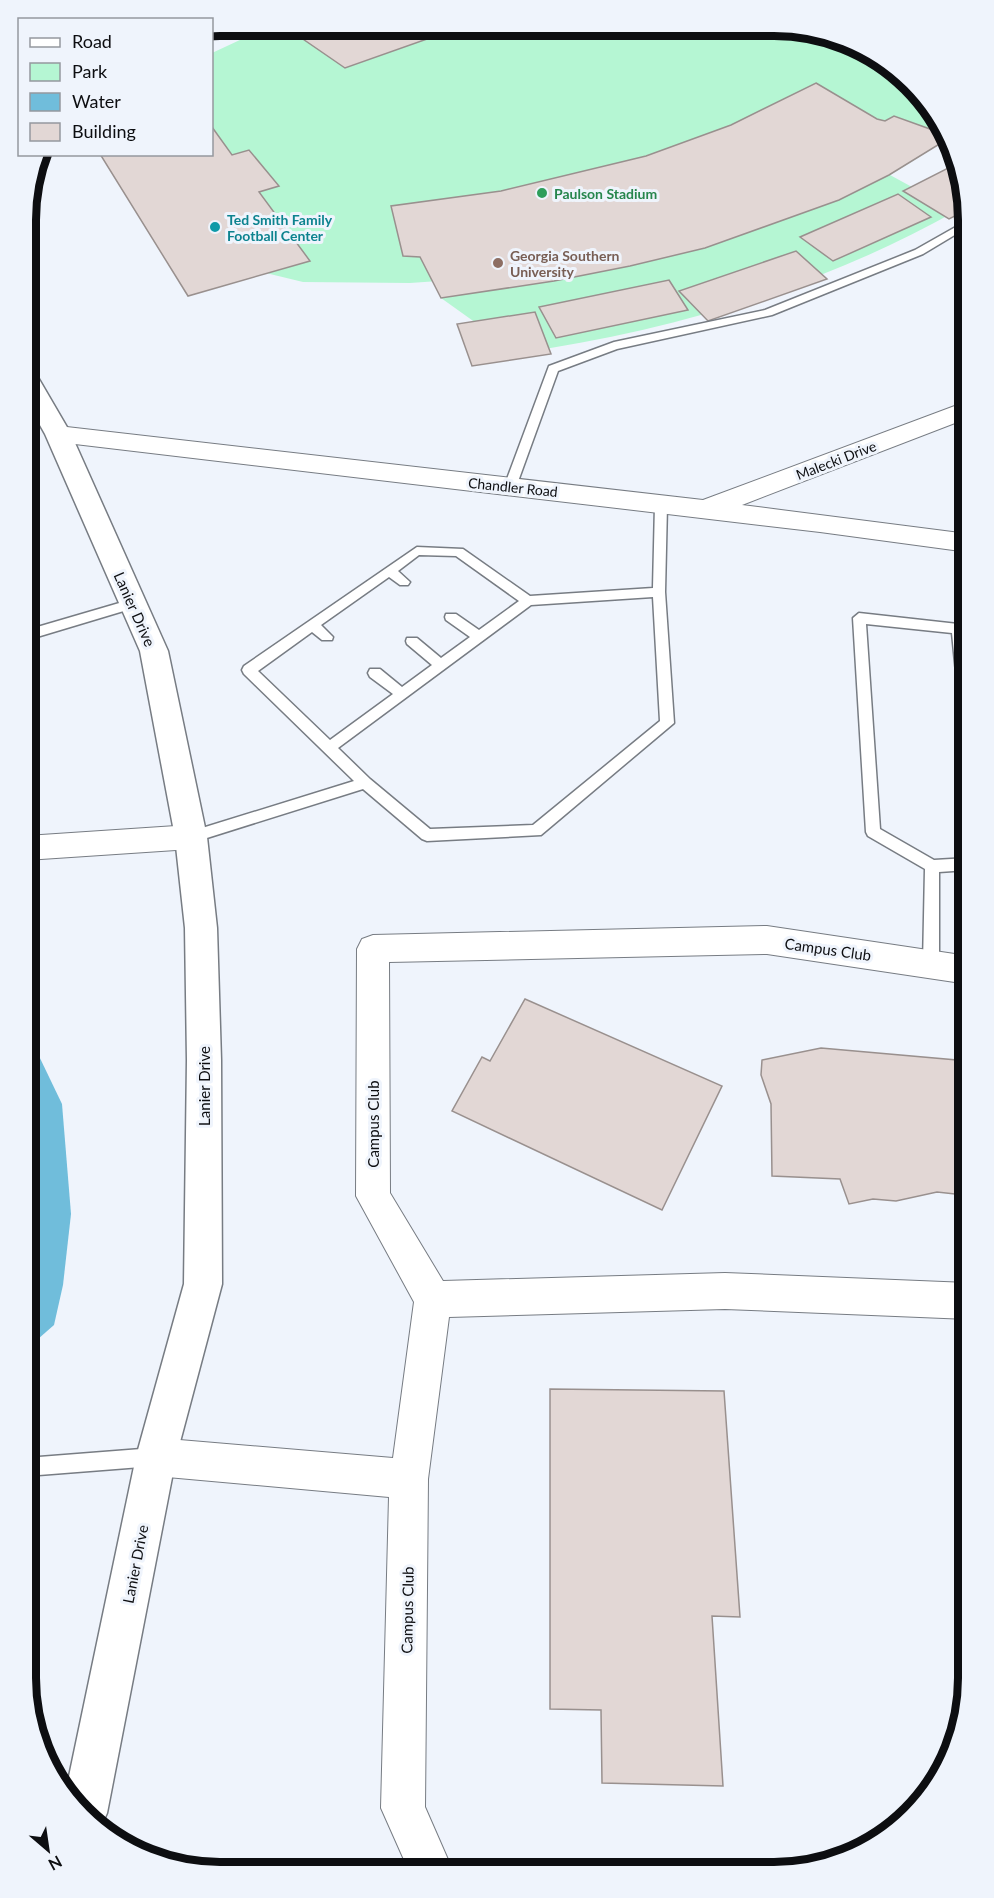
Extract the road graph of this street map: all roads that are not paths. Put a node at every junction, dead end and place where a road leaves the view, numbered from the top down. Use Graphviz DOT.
graph roads {
  1 [pos="958,229"];
  2 [pos="36,396"];
  3 [pos="958,413"];
  4 [pos="57,434"];
  5 [pos="510,487"];
  6 [pos="661,505"];
  7 [pos="704,510"];
  8 [pos="958,542"];
  9 [pos="389,571"];
  10 [pos="404,582"];
  11 [pos="658,592"];
  12 [pos="353,597"];
  13 [pos="528,601"];
  14 [pos="133,604"];
  15 [pos="365,606"];
  16 [pos="451,617"];
  17 [pos="312,625"];
  18 [pos="958,629"];
  19 [pos="36,632"];
  20 [pos="327,637"];
  21 [pos="479,637"];
  22 [pos="412,641"];
  23 [pos="441,665"];
  24 [pos="375,673"];
  25 [pos="402,694"];
  26 [pos="329,748"];
  27 [pos="365,783"];
  28 [pos="191,837"];
  29 [pos="36,847"];
  30 [pos="958,865"];
  31 [pos="932,866"];
  32 [pos="931,964"];
  33 [pos="958,968"];
  34 [pos="433,1299"];
  35 [pos="958,1301"];
  36 [pos="156,1457"];
  37 [pos="36,1466"];
  38 [pos="410,1479"];
  39 [pos="86,1803"];
  40 [pos="427,1862"];
  1 -- 5 [label="lane"];
  2 -- 4 [label="street, Lanier Drive"];
  3 -- 7 [label="street, Malecki Drive"];
  4 -- 5 [label="street, Chandler Road"];
  4 -- 14 [label="street, Lanier Drive"];
  5 -- 6 [label="street, Chandler Road"];
  6 -- 7 [label="street, Chandler Road"];
  6 -- 11 [label="lane"];
  7 -- 8 [label="street, Chandler Road"];
  9 -- 10 [label="lane"];
  9 -- 12 [label="lane"];
  9 -- 13 [label="lane"];
  11 -- 13 [label="lane"];
  11 -- 27 [label="lane"];
  12 -- 15 [label="lane"];
  12 -- 17 [label="lane"];
  13 -- 21 [label="lane"];
  14 -- 19 [label="lane"];
  14 -- 28 [label="street, Lanier Drive"];
  16 -- 21 [label="lane"];
  17 -- 20 [label="lane"];
  17 -- 26 [label="lane"];
  18 -- 31 [label="lane"];
  21 -- 23 [label="lane"];
  22 -- 23 [label="lane"];
  23 -- 25 [label="lane"];
  24 -- 25 [label="lane"];
  25 -- 26 [label="lane"];
  26 -- 27 [label="lane"];
  27 -- 28 [label="lane"];
  28 -- 29 [label="street"];
  28 -- 36 [label="street, Lanier Drive"];
  30 -- 31 [label="lane"];
  31 -- 32 [label="lane"];
  32 -- 33 [label="street, Campus Club"];
  32 -- 34 [label="street, Campus Club"];
  34 -- 35 [label="street"];
  34 -- 38 [label="street, Campus Club"];
  36 -- 37 [label="lane"];
  36 -- 38 [label="street"];
  36 -- 39 [label="street, Lanier Drive"];
  38 -- 40 [label="street, Campus Club"];
}
